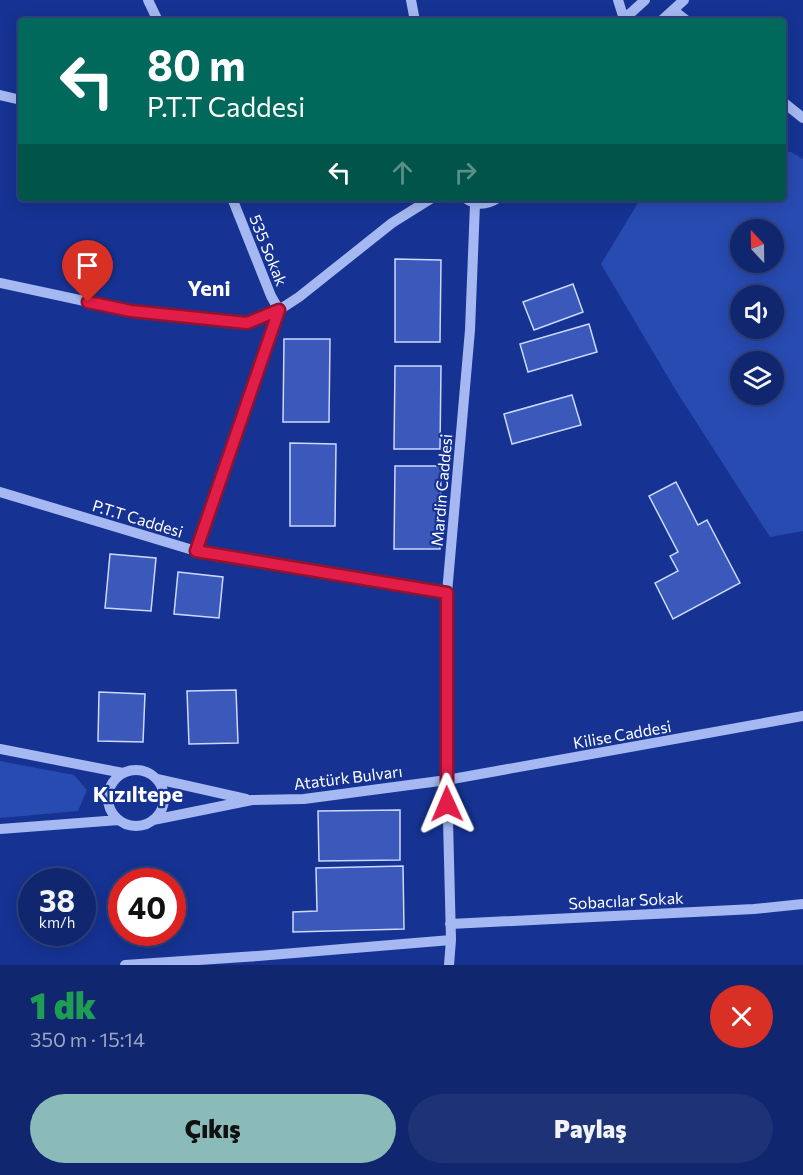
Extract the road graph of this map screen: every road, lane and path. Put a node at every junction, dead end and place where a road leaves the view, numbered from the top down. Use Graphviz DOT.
graph roads {
  1 [pos="148,0"];
  2 [pos="411,0"];
  3 [pos="618,0"];
  4 [pos="645,0"];
  5 [pos="684,0"];
  6 [pos="673,10"];
  7 [pos="157,18"];
  8 [pos="414,18"];
  9 [pos="622,18"];
  10 [pos="625,18"];
  11 [pos="664,18"];
  12 [pos="683,18"];
  13 [pos="0,95"];
  14 [pos="18,99"];
  15 [pos="786,104"];
  16 [pos="803,118"];
  17 [pos="233,201"];
  18 [pos="427,201"];
  19 [pos="470,201"];
  20 [pos="493,201"];
  21 [pos="0,283"];
  22 [pos="279,310"];
  23 [pos="0,492"];
  24 [pos="196,551"];
  25 [pos="447,593"];
  26 [pos="803,716"];
  27 [pos="0,749"];
  28 [pos="123,773"];
  29 [pos="157,779"];
  30 [pos="447,780"];
  31 [pos="252,801"];
  32 [pos="119,820"];
  33 [pos="153,820"];
  34 [pos="0,829"];
  35 [pos="803,904"];
  36 [pos="450,924"];
  37 [pos="451,940"];
  38 [pos="258,961"];
  39 [pos="125,965"];
  40 [pos="449,965"];
  1 -- 7 [label="street"];
  2 -- 8 [label="street"];
  3 -- 9 [label="street"];
  4 -- 10 [label="street"];
  5 -- 6 [label="street"];
  6 -- 11 [label="street"];
  6 -- 12 [label="street"];
  13 -- 14 [label="street"];
  15 -- 16 [label="street"];
  17 -- 22 [label="street, 535 Sokak"];
  18 -- 22 [label="street"];
  19 -- 20 [label="street, Mardin Caddesi"];
  19 -- 25 [label="street, Mardin Caddesi"];
  21 -- 22 [label="street"];
  22 -- 24 [label="street, 535 Sokak"];
  23 -- 24 [label="street, P.T.T Caddesi"];
  24 -- 25 [label="street, P.T.T Caddesi"];
  25 -- 30 [label="street, Mardin Caddesi"];
  26 -- 30 [label="street, Kilise Caddesi"];
  27 -- 28 [label="street, Atatürk Bulvarı"];
  28 -- 29 [label="street, Atatürk Bulvarı"];
  28 -- 32 [label="street"];
  29 -- 31 [label="street, Atatürk Bulvarı"];
  29 -- 33 [label="street"];
  30 -- 31 [label="street, Atatürk Bulvarı"];
  30 -- 36 [label="street, Mardin Caddesi"];
  31 -- 33 [label="street, Atatürk Bulvarı"];
  32 -- 33 [label="street, Atatürk Bulvarı"];
  32 -- 34 [label="street, Atatürk Bulvarı"];
  35 -- 36 [label="street, Sobacılar Sokak"];
  36 -- 37 [label="street, Mardin Caddesi"];
  37 -- 38 [label="street"];
  37 -- 40 [label="street, Mardin Caddesi"];
  38 -- 39 [label="street"];
}
